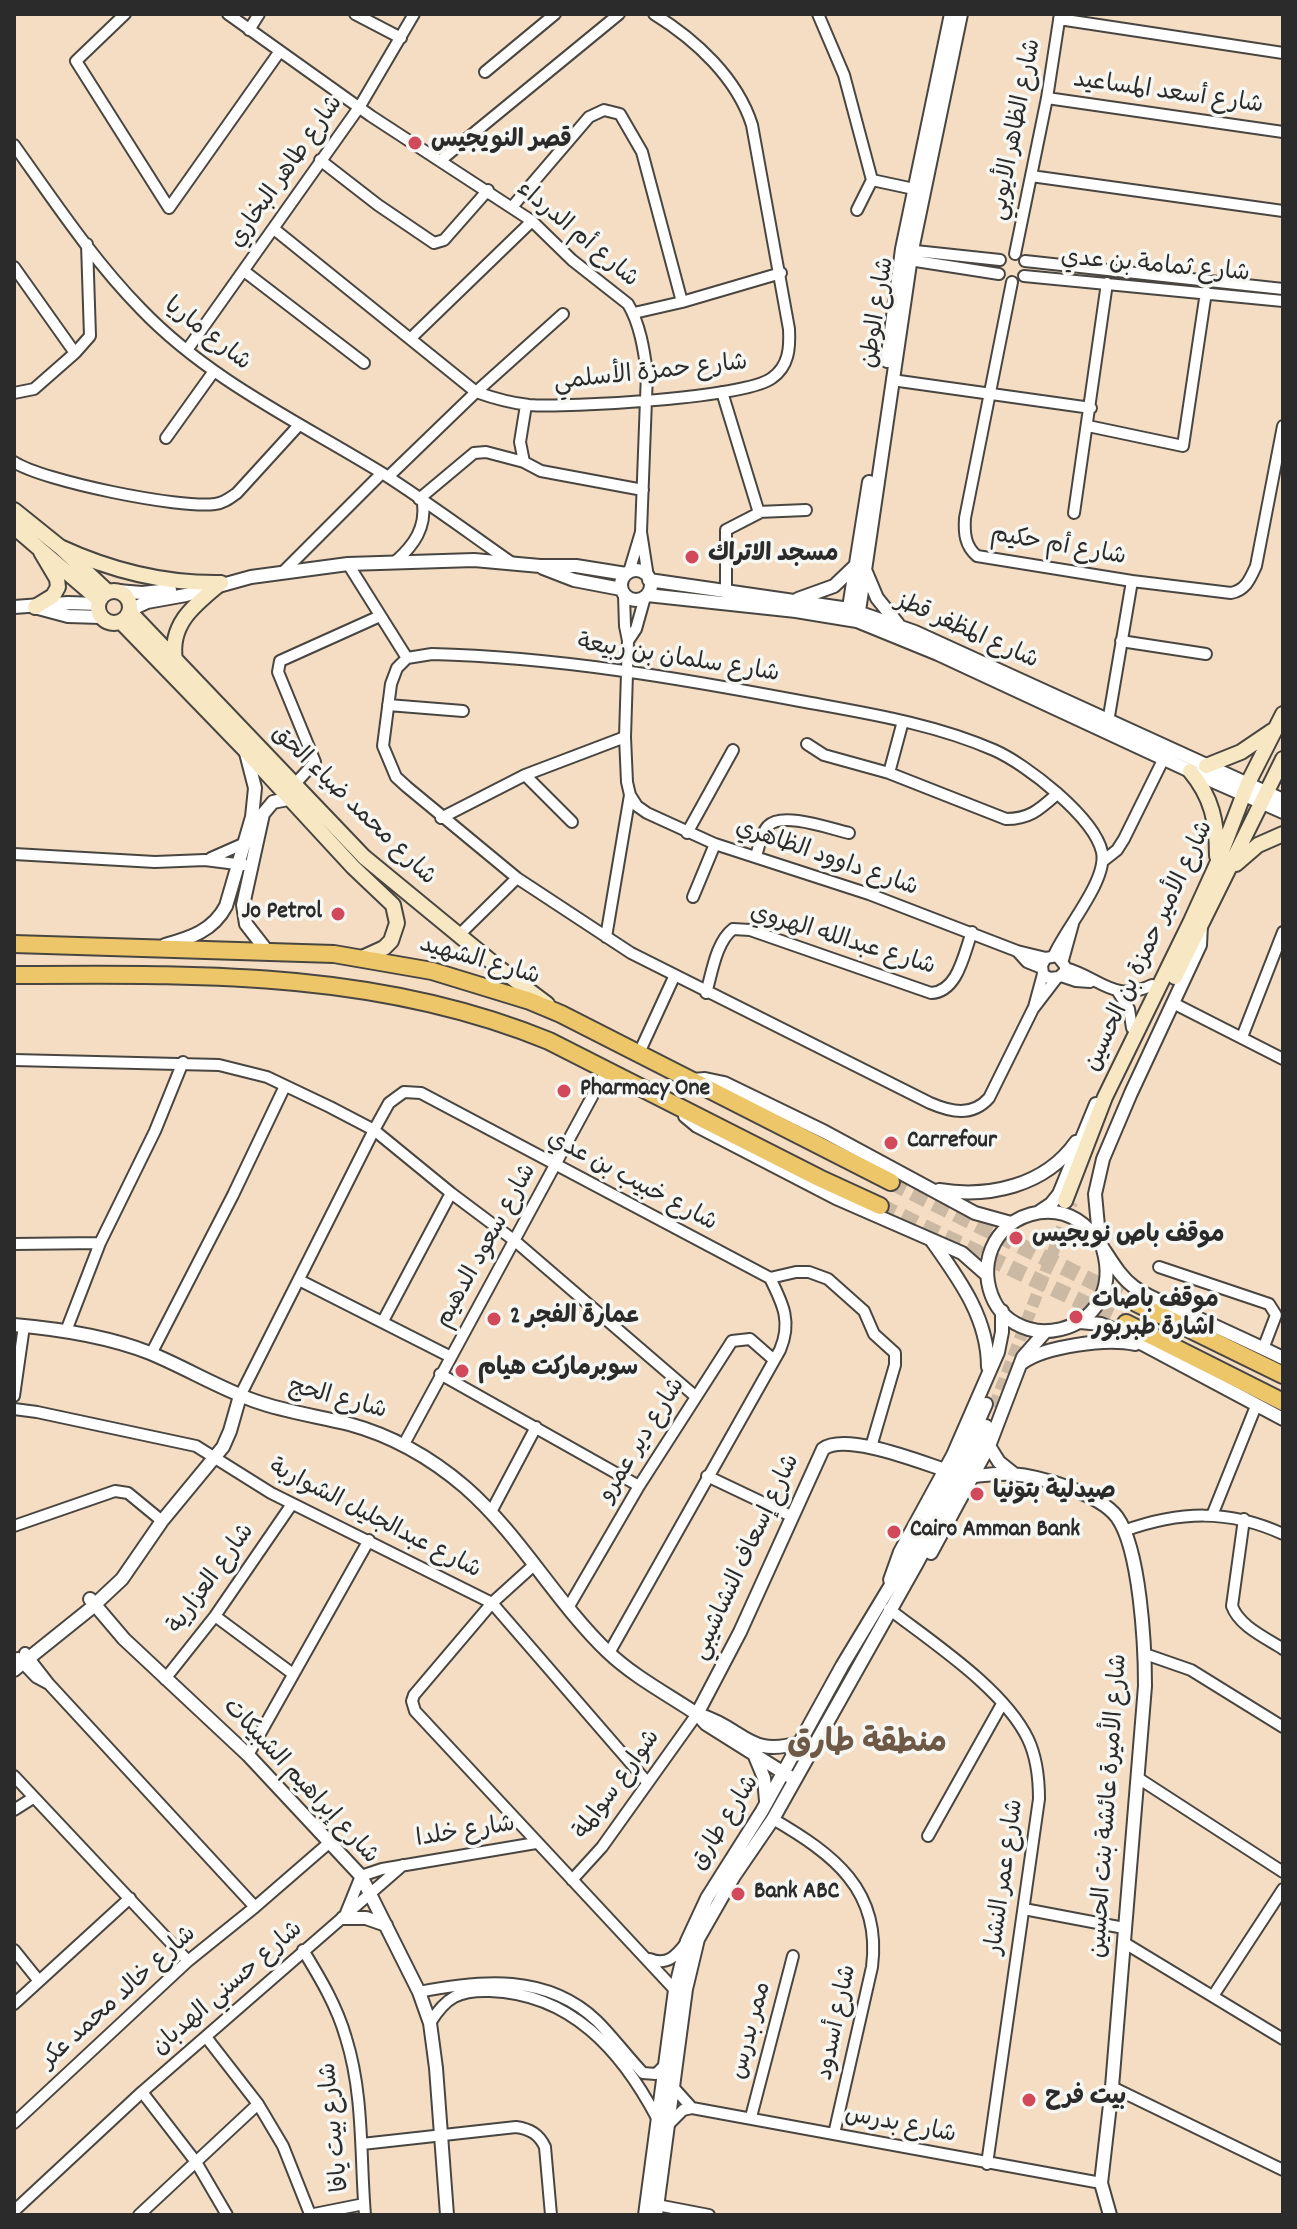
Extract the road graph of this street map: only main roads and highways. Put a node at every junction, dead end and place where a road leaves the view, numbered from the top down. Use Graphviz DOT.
graph roads {
  1 [pos="14,510"];
  2 [pos="14,527"];
  3 [pos="60,547"];
  4 [pos="40,548"];
  5 [pos="105,601"];
  6 [pos="35,607"];
  7 [pos="127,614"];
  8 [pos="171,664"];
  9 [pos="1283,714"];
  10 [pos="1276,728"];
  11 [pos="1283,759"];
  12 [pos="1206,766"];
  13 [pos="1190,771"];
  14 [pos="291,792"];
  15 [pos="1283,834"];
  16 [pos="359,862"];
  17 [pos="1224,867"];
  18 [pos="14,944"];
  19 [pos="362,958"];
  20 [pos="14,975"];
  21 [pos="561,1014"];
  22 [pos="891,1182"];
  23 [pos="1068,1201"];
  24 [pos="880,1206"];
  25 [pos="1136,1303"];
  26 [pos="1126,1323"];
  27 [pos="1283,1375"];
  28 [pos="1283,1402"];
  1 -- 3 [label="main road"];
  2 -- 4 [label="main road"];
  3 -- 5 [label="main road"];
  3 -- 8 [label="main road"];
  4 -- 5 [label="main road"];
  4 -- 6 [label="main road"];
  5 -- 7 [label="main road, شارع محمد ضياء الحق"];
  5 -- 7 [label="main road"];
  7 -- 8 [label="main road, شارع محمد ضياء الحق"];
  8 -- 14 [label="main road, شارع محمد ضياء الحق"];
  8 -- 14 [label="main road, شارع محمد ضياء الحق"];
  9 -- 10 [label="main road, شارع الأمير حمزة بن الحسين"];
  10 -- 12 [label="main road"];
  10 -- 17 [label="main road, شارع الأمير حمزة بن الحسين"];
  11 -- 17 [label="main road, شارع الأمير حمزة بن الحسين"];
  13 -- 17 [label="main road"];
  14 -- 16 [label="main road, شارع محمد ضياء الحق"];
  15 -- 17 [label="main road"];
  16 -- 19 [label="main road, شارع محمد ضياء الحق"];
  16 -- 21 [label="main road, شارع محمد ضياء الحق"];
  17 -- 23 [label="main road, شارع الأمير حمزة بن الحسين"];
  18 -- 19 [label="highway, شارع الشهيد"];
  19 -- 21 [label="highway, شارع الشهيد"];
  20 -- 24 [label="highway, شارع الشهيد"];
  21 -- 22 [label="highway, شارع الشهيد"];
  25 -- 27 [label="highway"];
  26 -- 28 [label="highway"];
}
